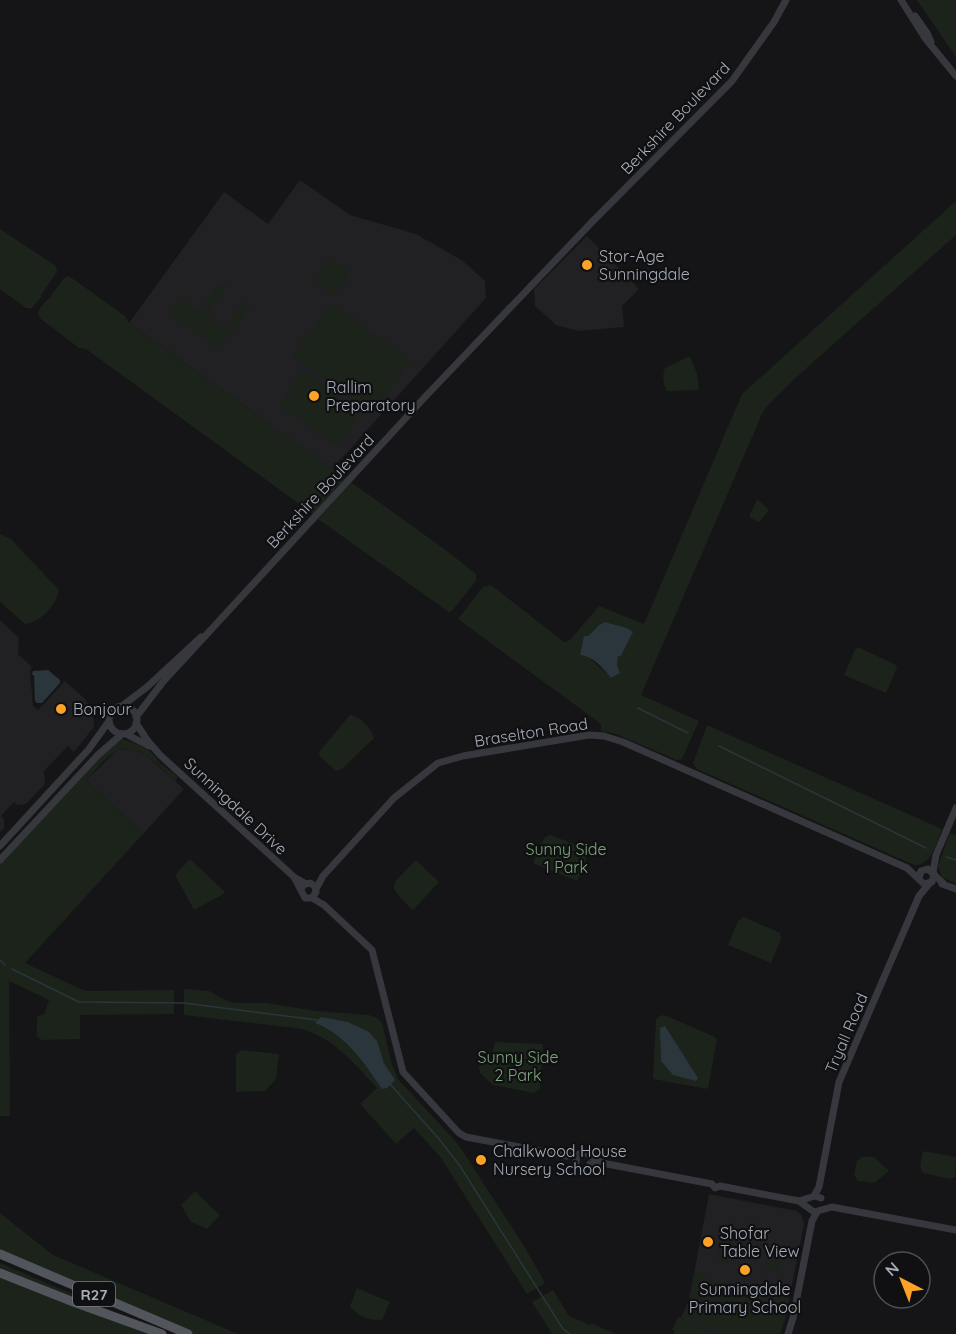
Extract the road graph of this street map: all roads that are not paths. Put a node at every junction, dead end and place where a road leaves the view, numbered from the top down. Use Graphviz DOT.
graph roads {
  1 [pos="781,0"];
  2 [pos="786,0"];
  3 [pos="900,0"];
  4 [pos="906,0"];
  5 [pos="769,26"];
  6 [pos="933,47"];
  7 [pos="956,76"];
  8 [pos="236,604"];
  9 [pos="122,706"];
  10 [pos="136,720"];
  11 [pos="109,721"];
  12 [pos="124,734"];
  13 [pos="160,754"];
  14 [pos="78,775"];
  15 [pos="956,808"];
  16 [pos="20,824"];
  17 [pos="0,846"];
  18 [pos="0,860"];
  19 [pos="907,868"];
  20 [pos="929,871"];
  21 [pos="920,880"];
  22 [pos="930,883"];
  23 [pos="945,885"];
  24 [pos="310,889"];
  25 [pos="956,889"];
  26 [pos="919,896"];
  27 [pos="589,1155"];
  28 [pos="576,1159"];
  29 [pos="602,1163"];
  30 [pos="590,1164"];
  31 [pos="815,1204"];
  32 [pos="956,1230"];
  33 [pos="0,1254"];
  34 [pos="0,1273"];
  35 [pos="162,1334"];
  36 [pos="188,1334"];
  37 [pos="788,1334"];
  1 -- 5 [label="street, Berkshire Boulevard"];
  2 -- 5 [label="street, Berkshire Boulevard"];
  3 -- 6 [label="street"];
  4 -- 6 [label="street"];
  5 -- 8 [label="street, Berkshire Boulevard"];
  6 -- 7 [label="street"];
  8 -- 9 [label="street, Berkshire Boulevard"];
  8 -- 10 [label="street, Berkshire Boulevard"];
  9 -- 10 [label="street"];
  9 -- 11 [label="street"];
  10 -- 12 [label="street"];
  10 -- 13 [label="street, Sunningdale Drive"];
  11 -- 12 [label="street"];
  11 -- 16 [label="street"];
  12 -- 13 [label="street, Sunningdale Drive"];
  12 -- 14 [label="street"];
  13 -- 24 [label="street, Sunningdale Drive"];
  14 -- 16 [label="street"];
  14 -- 18 [label="street"];
  15 -- 20 [label="street"];
  16 -- 17 [label="street"];
  19 -- 20 [label="street, Braselton Road"];
  19 -- 21 [label="street, Braselton Road"];
  19 -- 24 [label="street, Braselton Road"];
  20 -- 21 [label="street"];
  20 -- 22 [label="street"];
  20 -- 23 [label="street"];
  21 -- 22 [label="street"];
  21 -- 26 [label="street, Tryall Road"];
  22 -- 23 [label="street"];
  22 -- 26 [label="street, Tryall Road"];
  23 -- 25 [label="street"];
  24 -- 28 [label="street, Sunningdale Drive"];
  26 -- 31 [label="street, Tryall Road"];
  27 -- 28 [label="street"];
  27 -- 29 [label="street"];
  27 -- 30 [label="street"];
  28 -- 30 [label="street"];
  29 -- 30 [label="street"];
  29 -- 31 [label="street"];
  31 -- 32 [label="street"];
  31 -- 37 [label="street"];
  33 -- 36 [label="main road, R27"];
  34 -- 35 [label="main road, R27"];
}
